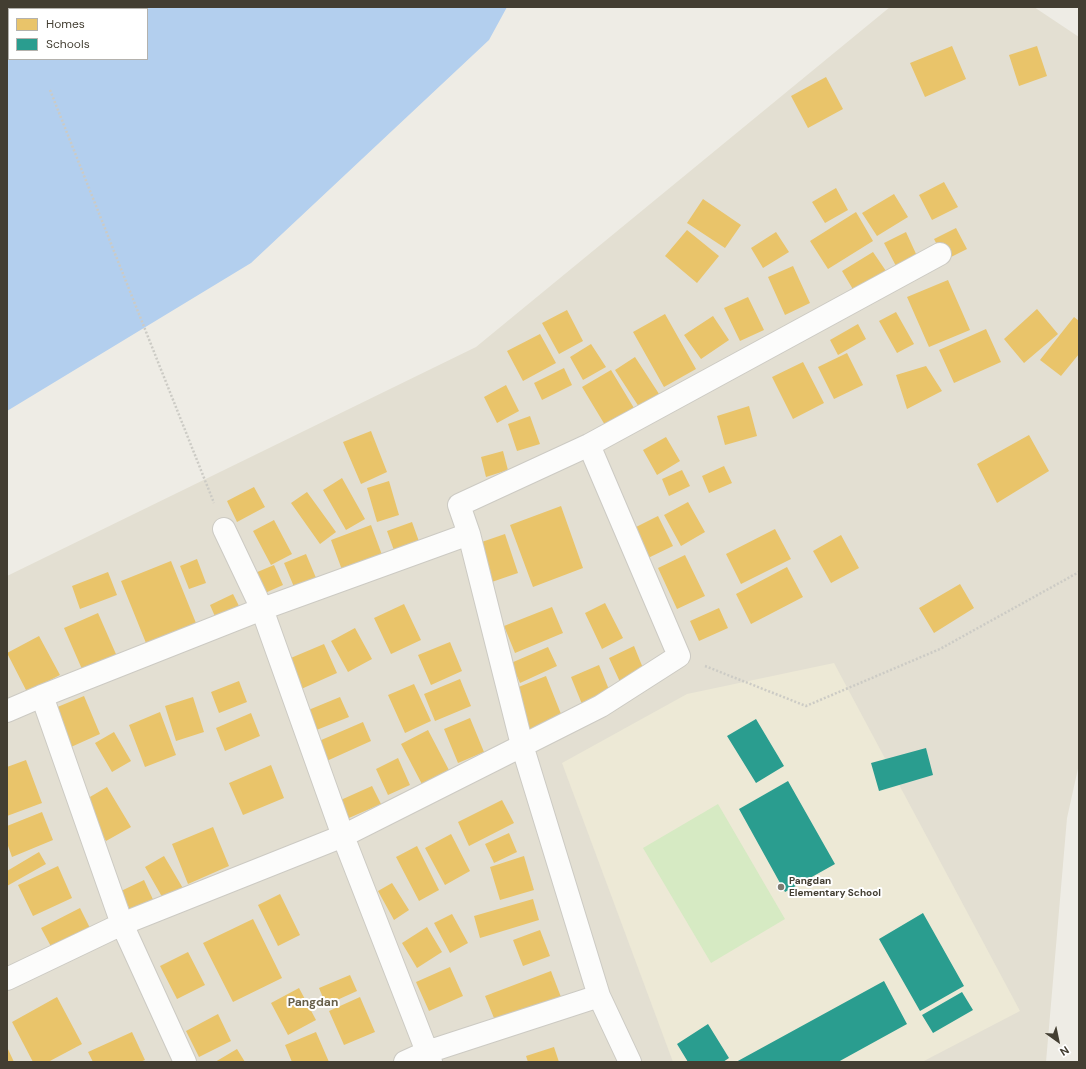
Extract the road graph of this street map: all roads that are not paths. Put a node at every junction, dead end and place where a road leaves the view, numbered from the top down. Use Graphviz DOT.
graph roads {
  1 [pos="940,254"];
  2 [pos="588,445"];
  3 [pos="224,530"];
  4 [pos="469,534"];
  5 [pos="262,609"];
  6 [pos="42,696"];
  7 [pos="7,711"];
  8 [pos="522,745"];
  9 [pos="343,836"];
  10 [pos="122,924"];
  11 [pos="7,979"];
  12 [pos="599,996"];
  13 [pos="429,1057"];
  14 [pos="185,1062"];
  15 [pos="405,1062"];
  16 [pos="630,1062"];
  1 -- 2 [label="street"];
  2 -- 4 [label="street"];
  2 -- 8 [label="street"];
  3 -- 5 [label="street"];
  4 -- 5 [label="street"];
  4 -- 8 [label="street"];
  5 -- 6 [label="street"];
  5 -- 9 [label="street"];
  6 -- 7 [label="street"];
  6 -- 10 [label="street"];
  8 -- 9 [label="street"];
  8 -- 12 [label="street"];
  9 -- 10 [label="street"];
  9 -- 13 [label="street"];
  10 -- 11 [label="street"];
  10 -- 14 [label="street"];
  12 -- 13 [label="street"];
  12 -- 16 [label="street"];
  13 -- 15 [label="street"];
}
